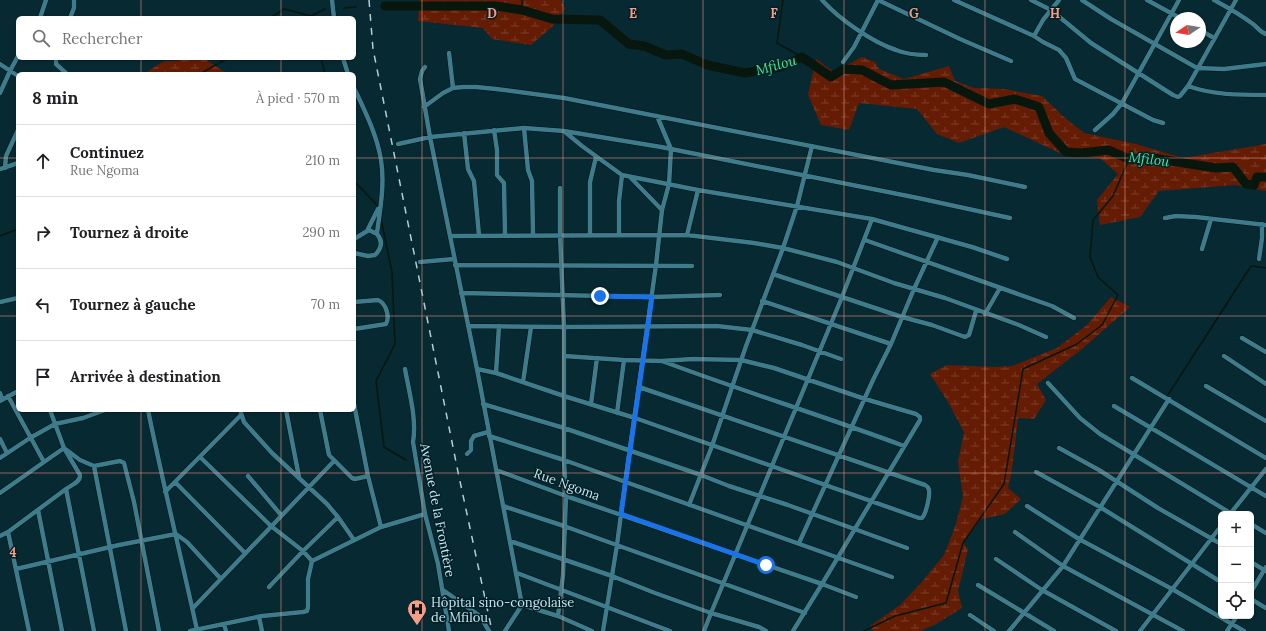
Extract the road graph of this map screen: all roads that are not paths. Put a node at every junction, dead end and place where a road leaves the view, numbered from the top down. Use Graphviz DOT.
graph roads {
  1 [pos="46,0"];
  2 [pos="74,0"];
  3 [pos="332,0"];
  4 [pos="822,0"];
  5 [pos="878,0"];
  6 [pos="954,0"];
  7 [pos="1031,0"];
  8 [pos="1059,0"];
  9 [pos="1082,0"];
  10 [pos="1147,0"];
  11 [pos="1179,0"];
  12 [pos="1214,0"];
  13 [pos="1236,0"];
  14 [pos="1231,9"];
  15 [pos="1051,10"];
  16 [pos="1173,12"];
  17 [pos="1170,13"];
  18 [pos="41,16"];
  19 [pos="71,16"];
  20 [pos="334,16"];
  21 [pos="1170,17"];
  22 [pos="862,33"];
  23 [pos="1206,33"];
  24 [pos="1266,34"];
  25 [pos="1034,36"];
  26 [pos="1214,38"];
  27 [pos="1154,44"];
  28 [pos="449,53"];
  29 [pos="926,55"];
  30 [pos="16,60"];
  31 [pos="56,60"];
  32 [pos="343,60"];
  33 [pos="843,62"];
  34 [pos="1011,62"];
  35 [pos="0,64"];
  36 [pos="1266,64"];
  37 [pos="425,67"];
  38 [pos="1197,68"];
  39 [pos="10,70"];
  40 [pos="65,72"];
  41 [pos="347,72"];
  42 [pos="1138,72"];
  43 [pos="16,74"];
  44 [pos="1188,86"];
  45 [pos="453,88"];
  46 [pos="356,93"];
  47 [pos="0,94"];
  48 [pos="1266,95"];
  49 [pos="1122,103"];
  50 [pos="424,107"];
  51 [pos="657,116"];
  52 [pos="1163,123"];
  53 [pos="524,128"];
  54 [pos="494,130"];
  55 [pos="1095,130"];
  56 [pos="564,131"];
  57 [pos="464,133"];
  58 [pos="16,134"];
  59 [pos="430,138"];
  60 [pos="398,144"];
  61 [pos="812,146"];
  62 [pos="671,149"];
  63 [pos="596,157"];
  64 [pos="16,164"];
  65 [pos="2,168"];
  66 [pos="622,175"];
  67 [pos="805,176"];
  68 [pos="630,177"];
  69 [pos="669,184"];
  70 [pos="1025,187"];
  71 [pos="560,188"];
  72 [pos="698,190"];
  73 [pos="380,206"];
  74 [pos="797,206"];
  75 [pos="662,210"];
  76 [pos="872,218"];
  77 [pos="1010,218"];
  78 [pos="1165,218"];
  79 [pos="1211,219"];
  80 [pos="1264,224"];
  81 [pos="367,231"];
  82 [pos="377,233"];
  83 [pos="505,235"];
  84 [pos="533,235"];
  85 [pos="590,235"];
  86 [pos="619,235"];
  87 [pos="687,235"];
  88 [pos="450,236"];
  89 [pos="479,236"];
  90 [pos="560,236"];
  91 [pos="660,236"];
  92 [pos="938,237"];
  93 [pos="356,238"];
  94 [pos="865,240"];
  95 [pos="782,248"];
  96 [pos="1202,249"];
  97 [pos="356,253"];
  98 [pos="454,259"];
  99 [pos="1007,259"];
  100 [pos="1259,259"];
  101 [pos="420,262"];
  102 [pos="928,262"];
  103 [pos="455,265"];
  104 [pos="656,265"];
  105 [pos="562,266"];
  106 [pos="692,266"];
  107 [pos="853,268"];
  108 [pos="773,274"];
  109 [pos="1000,288"];
  110 [pos="914,289"];
  111 [pos="461,294"];
  112 [pos="720,295"];
  113 [pos="563,296"];
  114 [pos="652,297"];
  115 [pos="842,297"];
  116 [pos="16,298"];
  117 [pos="0,302"];
  118 [pos="356,302"];
  119 [pos="762,302"];
  120 [pos="976,311"];
  121 [pos="985,314"];
  122 [pos="902,317"];
  123 [pos="1074,318"];
  124 [pos="830,325"];
  125 [pos="468,326"];
  126 [pos="499,326"];
  127 [pos="531,326"];
  128 [pos="648,326"];
  129 [pos="564,327"];
  130 [pos="356,329"];
  131 [pos="752,330"];
  132 [pos="1046,337"];
  133 [pos="1242,338"];
  134 [pos="891,344"];
  135 [pos="819,351"];
  136 [pos="1266,352"];
  137 [pos="564,356"];
  138 [pos="1224,356"];
  139 [pos="597,358"];
  140 [pos="840,359"];
  141 [pos="624,360"];
  142 [pos="643,360"];
  143 [pos="741,360"];
  144 [pos="661,361"];
  145 [pos="405,369"];
  146 [pos="477,369"];
  147 [pos="496,373"];
  148 [pos="1132,378"];
  149 [pos="807,379"];
  150 [pos="523,382"];
  151 [pos="1048,383"];
  152 [pos="1266,384"];
  153 [pos="1206,386"];
  154 [pos="639,387"];
  155 [pos="732,387"];
  156 [pos="0,392"];
  157 [pos="16,392"];
  158 [pos="8,396"];
  159 [pos="564,396"];
  160 [pos="865,399"];
  161 [pos="1169,399"];
  162 [pos="1,400"];
  163 [pos="483,404"];
  164 [pos="591,404"];
  165 [pos="1114,406"];
  166 [pos="796,408"];
  167 [pos="16,411"];
  168 [pos="16,412"];
  169 [pos="51,412"];
  170 [pos="100,412"];
  171 [pos="148,412"];
  172 [pos="286,412"];
  173 [pos="320,412"];
  174 [pos="356,412"];
  175 [pos="617,412"];
  176 [pos="241,413"];
  177 [pos="722,415"];
  178 [pos="635,418"];
  179 [pos="1266,421"];
  180 [pos="55,424"];
  181 [pos="852,427"];
  182 [pos="564,428"];
  183 [pos="1151,429"];
  184 [pos="489,434"];
  185 [pos="784,436"];
  186 [pos="30,438"];
  187 [pos="0,439"];
  188 [pos="712,446"];
  189 [pos="904,446"];
  190 [pos="64,448"];
  191 [pos="1059,448"];
  192 [pos="630,451"];
  193 [pos="7,454"];
  194 [pos="467,454"];
  195 [pos="1134,455"];
  196 [pos="838,456"];
  197 [pos="200,457"];
  198 [pos="0,458"];
  199 [pos="1266,458"];
  200 [pos="564,460"];
  201 [pos="334,461"];
  202 [pos="44,462"];
  203 [pos="94,466"];
  204 [pos="771,467"];
  205 [pos="1266,469"];
  206 [pos="496,470"];
  207 [pos="888,472"];
  208 [pos="1036,472"];
  209 [pos="701,475"];
  210 [pos="248,476"];
  211 [pos="368,476"];
  212 [pos="299,477"];
  213 [pos="1117,481"];
  214 [pos="175,482"];
  215 [pos="625,482"];
  216 [pos="825,484"];
  217 [pos="309,486"];
  218 [pos="1251,487"];
  219 [pos="66,490"];
  220 [pos="165,492"];
  221 [pos="0,493"];
  222 [pos="566,496"];
  223 [pos="759,496"];
  224 [pos="1266,496"];
  225 [pos="872,501"];
  226 [pos="689,504"];
  227 [pos="503,506"];
  228 [pos="1027,506"];
  229 [pos="1100,507"];
  230 [pos="38,510"];
  231 [pos="1226,511"];
  232 [pos="1233,511"];
  233 [pos="425,514"];
  234 [pos="621,514"];
  235 [pos="812,514"];
  236 [pos="281,515"];
  237 [pos="338,517"];
  238 [pos="272,526"];
  239 [pos="564,526"];
  240 [pos="747,526"];
  241 [pos="1254,526"];
  242 [pos="381,527"];
  243 [pos="855,530"];
  244 [pos="1218,530"];
  245 [pos="8,532"];
  246 [pos="1015,532"];
  247 [pos="176,534"];
  248 [pos="1266,534"];
  249 [pos="0,536"];
  250 [pos="1079,539"];
  251 [pos="1212,539"];
  252 [pos="354,540"];
  253 [pos="141,541"];
  254 [pos="510,541"];
  255 [pos="1218,542"];
  256 [pos="798,543"];
  257 [pos="617,545"];
  258 [pos="111,548"];
  259 [pos="907,548"];
  260 [pos="303,551"];
  261 [pos="245,553"];
  262 [pos="735,554"];
  263 [pos="79,555"];
  264 [pos="838,557"];
  265 [pos="996,559"];
  266 [pos="563,560"];
  267 [pos="48,562"];
  268 [pos="312,562"];
  269 [pos="1192,564"];
  270 [pos="1254,564"];
  271 [pos="1063,566"];
  272 [pos="16,569"];
  273 [pos="1265,569"];
  274 [pos="516,573"];
  275 [pos="612,576"];
  276 [pos="892,577"];
  277 [pos="220,578"];
  278 [pos="1218,580"];
  279 [pos="723,584"];
  280 [pos="822,584"];
  281 [pos="978,585"];
  282 [pos="269,587"];
  283 [pos="1254,587"];
  284 [pos="1172,589"];
  285 [pos="443,590"];
  286 [pos="562,590"];
  287 [pos="1042,590"];
  288 [pos="856,598"];
  289 [pos="1254,601"];
  290 [pos="522,605"];
  291 [pos="607,607"];
  292 [pos="193,608"];
  293 [pos="1266,608"];
  294 [pos="1024,612"];
  295 [pos="710,613"];
  296 [pos="805,613"];
  297 [pos="970,615"];
  298 [pos="1152,615"];
  299 [pos="558,616"];
  300 [pos="259,617"];
  301 [pos="1235,619"];
  302 [pos="224,624"];
  303 [pos="1232,624"];
  304 [pos="197,630"];
  305 [pos="29,631"];
  306 [pos="62,631"];
  307 [pos="94,631"];
  308 [pos="126,631"];
  309 [pos="159,631"];
  310 [pos="190,631"];
  311 [pos="226,631"];
  312 [pos="262,631"];
  313 [pos="449,631"];
  314 [pos="489,631"];
  315 [pos="505,631"];
  316 [pos="592,631"];
  317 [pos="603,631"];
  318 [pos="670,631"];
  319 [pos="704,631"];
  320 [pos="766,631"];
  321 [pos="793,631"];
  322 [pos="994,631"];
  323 [pos="1009,631"];
  324 [pos="1054,631"];
  325 [pos="1116,631"];
  326 [pos="1140,631"];
  327 [pos="1183,631"];
  328 [pos="1227,631"];
  329 [pos="1244,631"];
  1 -- 18 [label="street"];
  2 -- 19 [label="street"];
  3 -- 20 [label="street"];
  4 -- 22 [label="street"];
  5 -- 22 [label="street"];
  5 -- 34 [label="street"];
  6 -- 25 [label="street"];
  7 -- 15 [label="street"];
  8 -- 15 [label="street"];
  9 -- 27 [label="street"];
  10 -- 17 [label="street"];
  11 -- 16 [label="street"];
  12 -- 14 [label="street"];
  13 -- 14 [label="street"];
  14 -- 24 [label="street"];
  14 -- 26 [label="street"];
  15 -- 25 [label="street"];
  15 -- 42 [label="street"];
  21 -- 27 [label="street"];
  22 -- 29 [label="street"];
  22 -- 33 [label="street"];
  23 -- 26 [label="street"];
  25 -- 49 [label="street"];
  26 -- 38 [label="street"];
  27 -- 38 [label="street"];
  27 -- 42 [label="street"];
  28 -- 45 [label="street"];
  30 -- 39 [label="street"];
  31 -- 40 [label="street"];
  32 -- 41 [label="street"];
  35 -- 39 [label="street"];
  36 -- 38 [label="street"];
  37 -- 50 [label="street"];
  38 -- 44 [label="street"];
  39 -- 43 [label="street"];
  39 -- 47 [label="street"];
  42 -- 44 [label="street"];
  42 -- 49 [label="street"];
  44 -- 48 [label="street"];
  45 -- 50 [label="street"];
  45 -- 51 [label="street"];
  46 -- 73 [label="street"];
  49 -- 52 [label="street"];
  49 -- 55 [label="street"];
  50 -- 59 [label="street"];
  51 -- 61 [label="street"];
  51 -- 62 [label="street"];
  53 -- 54 [label="street"];
  53 -- 56 [label="street"];
  53 -- 84 [label="street"];
  54 -- 57 [label="street"];
  54 -- 83 [label="street"];
  56 -- 62 [label="street"];
  56 -- 63 [label="street"];
  57 -- 59 [label="street"];
  57 -- 89 [label="street"];
  58 -- 65 [label="street"];
  59 -- 60 [label="street"];
  59 -- 88 [label="street"];
  61 -- 67 [label="street"];
  61 -- 70 [label="street"];
  62 -- 67 [label="street"];
  62 -- 69 [label="street"];
  63 -- 66 [label="street"];
  63 -- 85 [label="street"];
  64 -- 65 [label="street"];
  66 -- 68 [label="street"];
  66 -- 86 [label="street"];
  67 -- 74 [label="street"];
  67 -- 77 [label="street"];
  68 -- 69 [label="street"];
  68 -- 75 [label="street"];
  69 -- 72 [label="street"];
  69 -- 75 [label="street"];
  71 -- 90 [label="street"];
  72 -- 74 [label="street"];
  72 -- 87 [label="street"];
  73 -- 81 [label="street"];
  73 -- 82 [label="street"];
  74 -- 76 [label="street"];
  74 -- 95 [label="street"];
  75 -- 91 [label="street"];
  76 -- 92 [label="street"];
  76 -- 94 [label="street"];
  78 -- 79 [label="street"];
  79 -- 80 [label="street"];
  79 -- 96 [label="street"];
  80 -- 100 [label="street"];
  81 -- 82 [label="street"];
  81 -- 93 [label="street"];
  82 -- 97 [label="street"];
  83 -- 84 [label="street"];
  83 -- 89 [label="street"];
  84 -- 90 [label="street"];
  85 -- 86 [label="street"];
  85 -- 90 [label="street"];
  86 -- 91 [label="street"];
  87 -- 91 [label="street"];
  87 -- 95 [label="street"];
  88 -- 89 [label="street"];
  88 -- 98 [label="street"];
  90 -- 105 [label="street"];
  91 -- 104 [label="street"];
  92 -- 99 [label="street"];
  92 -- 102 [label="street"];
  94 -- 102 [label="street"];
  94 -- 107 [label="street"];
  95 -- 107 [label="street"];
  95 -- 108 [label="street"];
  98 -- 101 [label="street"];
  98 -- 103 [label="street"];
  102 -- 109 [label="street"];
  102 -- 110 [label="street"];
  103 -- 105 [label="street"];
  103 -- 111 [label="street"];
  104 -- 105 [label="street"];
  104 -- 106 [label="street"];
  104 -- 114 [label="street"];
  105 -- 113 [label="street"];
  107 -- 110 [label="street"];
  107 -- 115 [label="street"];
  108 -- 115 [label="street"];
  108 -- 119 [label="street"];
  109 -- 121 [label="street"];
  109 -- 123 [label="street"];
  110 -- 120 [label="street"];
  110 -- 122 [label="street"];
  111 -- 113 [label="street"];
  111 -- 125 [label="street"];
  112 -- 114 [label="street"];
  113 -- 114 [label="street"];
  113 -- 129 [label="street"];
  114 -- 128 [label="street"];
  115 -- 122 [label="street"];
  115 -- 124 [label="street"];
  116 -- 117 [label="street"];
  118 -- 130 [label="street"];
  119 -- 124 [label="street"];
  119 -- 131 [label="street"];
  120 -- 121 [label="street"];
  120 -- 122 [label="street"];
  121 -- 132 [label="street"];
  122 -- 134 [label="street"];
  124 -- 134 [label="street"];
  124 -- 135 [label="street"];
  125 -- 126 [label="street"];
  125 -- 146 [label="street"];
  126 -- 127 [label="street"];
  126 -- 147 [label="street"];
  127 -- 129 [label="street"];
  127 -- 150 [label="street"];
  128 -- 129 [label="street"];
  128 -- 131 [label="street"];
  128 -- 142 [label="street"];
  129 -- 137 [label="street"];
  131 -- 135 [label="street"];
  131 -- 143 [label="street"];
  133 -- 136 [label="street"];
  134 -- 160 [label="street"];
  135 -- 140 [label="street"];
  135 -- 149 [label="street"];
  137 -- 139 [label="street"];
  137 -- 159 [label="street"];
  138 -- 152 [label="street"];
  139 -- 141 [label="street"];
  139 -- 164 [label="street"];
  141 -- 142 [label="street"];
  141 -- 175 [label="street"];
  142 -- 144 [label="street"];
  142 -- 154 [label="street"];
  143 -- 144 [label="street"];
  143 -- 149 [label="street"];
  143 -- 155 [label="street"];
  144 -- 155 [label="street"];
  145 -- 233 [label="street, Avenue de la Frontière"];
  146 -- 147 [label="street"];
  146 -- 163 [label="street"];
  147 -- 150 [label="street"];
  148 -- 161 [label="street"];
  149 -- 160 [label="street"];
  149 -- 166 [label="street"];
  150 -- 159 [label="street"];
  151 -- 195 [label="street"];
  153 -- 179 [label="street"];
  154 -- 177 [label="street"];
  154 -- 178 [label="street"];
  155 -- 166 [label="street"];
  155 -- 177 [label="street"];
  156 -- 162 [label="street"];
  157 -- 158 [label="street"];
  158 -- 162 [label="street"];
  158 -- 167 [label="street"];
  159 -- 164 [label="street"];
  159 -- 182 [label="street"];
  160 -- 181 [label="street"];
  160 -- 189 [label="street"];
  161 -- 183 [label="street"];
  161 -- 199 [label="street"];
  163 -- 182 [label="street"];
  163 -- 184 [label="street"];
  164 -- 175 [label="street"];
  165 -- 183 [label="street"];
  166 -- 181 [label="street"];
  166 -- 185 [label="street"];
  168 -- 186 [label="street"];
  169 -- 180 [label="street"];
  170 -- 180 [label="street"];
  171 -- 220 [label="street"];
  172 -- 212 [label="street"];
  173 -- 201 [label="street"];
  174 -- 211 [label="street"];
  175 -- 178 [label="street"];
  176 -- 197 [label="street"];
  176 -- 212 [label="street"];
  177 -- 185 [label="street"];
  177 -- 188 [label="street"];
  178 -- 188 [label="street"];
  178 -- 192 [label="street"];
  180 -- 186 [label="street"];
  180 -- 190 [label="street"];
  181 -- 189 [label="street"];
  181 -- 196 [label="street"];
  182 -- 192 [label="street"];
  182 -- 200 [label="street"];
  183 -- 195 [label="street"];
  183 -- 218 [label="street"];
  184 -- 194 [label="street"];
  184 -- 200 [label="street"];
  184 -- 206 [label="street"];
  185 -- 196 [label="street"];
  185 -- 204 [label="street"];
  186 -- 193 [label="street"];
  186 -- 202 [label="street"];
  187 -- 193 [label="street"];
  188 -- 204 [label="street"];
  188 -- 209 [label="street"];
  189 -- 207 [label="street"];
  190 -- 202 [label="street"];
  190 -- 203 [label="street"];
  190 -- 219 [label="street"];
  191 -- 213 [label="street"];
  192 -- 209 [label="street"];
  192 -- 215 [label="street"];
  193 -- 198 [label="street"];
  195 -- 213 [label="street"];
  195 -- 231 [label="street"];
  196 -- 207 [label="street"];
  196 -- 216 [label="street"];
  197 -- 214 [label="street"];
  197 -- 238 [label="street"];
  200 -- 215 [label="street"];
  200 -- 222 [label="street"];
  201 -- 211 [label="street"];
  201 -- 217 [label="street"];
  202 -- 221 [label="street"];
  203 -- 253 [label="street"];
  203 -- 258 [label="street"];
  204 -- 216 [label="street"];
  204 -- 223 [label="street"];
  205 -- 218 [label="street"];
  206 -- 222 [label="street, Rue Ngoma"];
  206 -- 227 [label="street"];
  207 -- 225 [label="street"];
  207 -- 225 [label="street"];
  208 -- 229 [label="street"];
  209 -- 223 [label="street"];
  209 -- 226 [label="street"];
  210 -- 236 [label="street"];
  211 -- 242 [label="street"];
  212 -- 217 [label="street"];
  213 -- 229 [label="street"];
  213 -- 251 [label="street"];
  214 -- 220 [label="street"];
  214 -- 261 [label="street"];
  215 -- 226 [label="street"];
  215 -- 234 [label="street"];
  216 -- 225 [label="street"];
  216 -- 235 [label="street"];
  217 -- 236 [label="street"];
  217 -- 237 [label="street"];
  218 -- 224 [label="street"];
  218 -- 232 [label="street"];
  219 -- 230 [label="street"];
  219 -- 263 [label="street"];
  220 -- 247 [label="street"];
  222 -- 234 [label="street, Rue Ngoma"];
  222 -- 239 [label="street"];
  223 -- 235 [label="street"];
  223 -- 240 [label="street"];
  225 -- 243 [label="street"];
  226 -- 240 [label="street"];
  227 -- 239 [label="street"];
  227 -- 254 [label="street"];
  228 -- 250 [label="street"];
  229 -- 250 [label="street"];
  229 -- 269 [label="street"];
  230 -- 245 [label="street"];
  230 -- 267 [label="street"];
  233 -- 242 [label="street"];
  233 -- 285 [label="street, Avenue de la Frontière"];
  234 -- 257 [label="street"];
  234 -- 262 [label="street, Rue Ngoma"];
  235 -- 243 [label="street"];
  235 -- 256 [label="street"];
  236 -- 238 [label="street"];
  237 -- 252 [label="street"];
  237 -- 260 [label="street"];
  238 -- 260 [label="street"];
  238 -- 261 [label="street"];
  239 -- 257 [label="street"];
  239 -- 266 [label="street"];
  240 -- 256 [label="street"];
  240 -- 262 [label="street"];
  241 -- 248 [label="street"];
  242 -- 252 [label="street"];
  243 -- 259 [label="street"];
  243 -- 264 [label="street"];
  244 -- 251 [label="street"];
  245 -- 249 [label="street"];
  245 -- 272 [label="street"];
  246 -- 271 [label="street"];
  247 -- 253 [label="street"];
  247 -- 277 [label="street"];
  247 -- 292 [label="street"];
  250 -- 271 [label="street"];
  250 -- 284 [label="street"];
  251 -- 255 [label="street"];
  251 -- 269 [label="street"];
  252 -- 268 [label="street"];
  253 -- 258 [label="street"];
  253 -- 309 [label="street"];
  254 -- 266 [label="street"];
  254 -- 274 [label="street"];
  256 -- 264 [label="street"];
  257 -- 275 [label="street"];
  257 -- 279 [label="street"];
  258 -- 263 [label="street"];
  258 -- 308 [label="street"];
  260 -- 268 [label="street"];
  260 -- 282 [label="street"];
  261 -- 277 [label="street"];
  262 -- 279 [label="street"];
  262 -- 280 [label="street, Rue Ngoma"];
  263 -- 267 [label="street"];
  263 -- 307 [label="street"];
  264 -- 276 [label="street"];
  264 -- 280 [label="street"];
  265 -- 287 [label="street"];
  266 -- 275 [label="street"];
  266 -- 286 [label="street"];
  267 -- 272 [label="street"];
  267 -- 306 [label="street"];
  268 -- 300 [label="street"];
  269 -- 278 [label="street"];
  269 -- 284 [label="street"];
  270 -- 273 [label="street"];
  271 -- 287 [label="street"];
  271 -- 298 [label="street"];
  272 -- 305 [label="street"];
  273 -- 283 [label="street"];
  274 -- 286 [label="street"];
  274 -- 290 [label="street"];
  275 -- 291 [label="street"];
  275 -- 295 [label="street"];
  277 -- 292 [label="street"];
  279 -- 295 [label="street"];
  279 -- 296 [label="street"];
  280 -- 288 [label="street, Rue Ngoma"];
  280 -- 296 [label="street"];
  281 -- 294 [label="street"];
  284 -- 298 [label="street"];
  284 -- 303 [label="street"];
  285 -- 313 [label="street, Avenue de la Frontière"];
  285 -- 314 [label="street"];
  286 -- 291 [label="street"];
  286 -- 299 [label="street"];
  287 -- 294 [label="street"];
  287 -- 325 [label="street"];
  289 -- 293 [label="street"];
  290 -- 299 [label="street"];
  290 -- 315 [label="street"];
  291 -- 317 [label="street"];
  291 -- 318 [label="street"];
  292 -- 304 [label="street"];
  294 -- 323 [label="street"];
  294 -- 324 [label="street"];
  295 -- 319 [label="street"];
  295 -- 320 [label="street"];
  296 -- 321 [label="street"];
  297 -- 322 [label="street"];
  298 -- 326 [label="street"];
  298 -- 327 [label="street"];
  299 -- 316 [label="street"];
  300 -- 302 [label="street"];
  300 -- 312 [label="street"];
  301 -- 303 [label="street"];
  302 -- 304 [label="street"];
  302 -- 311 [label="street"];
  303 -- 328 [label="street"];
  303 -- 329 [label="street"];
  304 -- 310 [label="street"];
}
